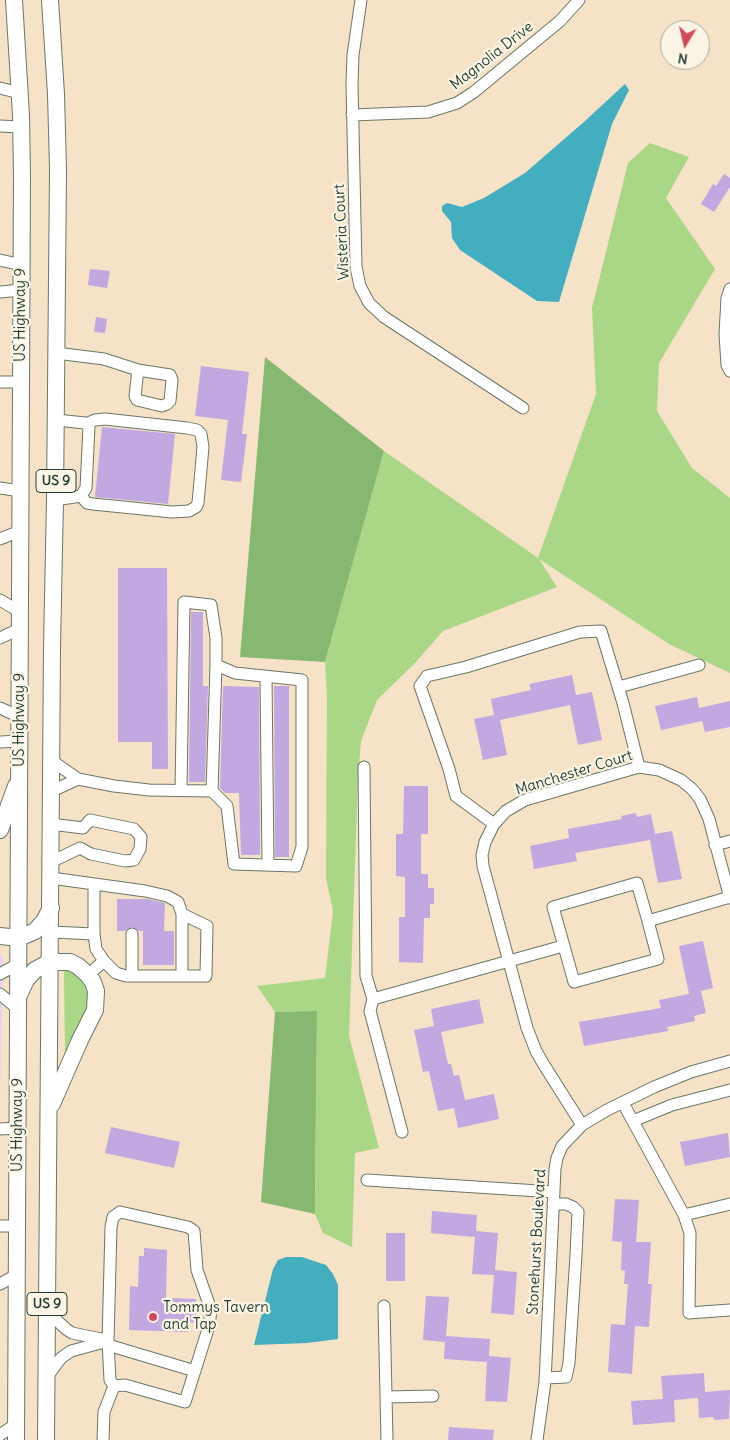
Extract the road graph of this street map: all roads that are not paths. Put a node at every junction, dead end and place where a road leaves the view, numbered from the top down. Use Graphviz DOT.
graph roads {
  1 [pos="14,0"];
  2 [pos="50,0"];
  3 [pos="361,0"];
  4 [pos="579,0"];
  5 [pos="0,88"];
  6 [pos="20,94"];
  7 [pos="352,114"];
  8 [pos="0,126"];
  9 [pos="21,127"];
  10 [pos="0,260"];
  11 [pos="22,266"];
  12 [pos="730,289"];
  13 [pos="21,290"];
  14 [pos="0,292"];
  15 [pos="56,353"];
  16 [pos="138,370"];
  17 [pos="730,371"];
  18 [pos="0,382"];
  19 [pos="21,382"];
  20 [pos="523,408"];
  21 [pos="56,420"];
  22 [pos="86,424"];
  23 [pos="0,488"];
  24 [pos="20,491"];
  25 [pos="81,496"];
  26 [pos="55,500"];
  27 [pos="20,531"];
  28 [pos="0,539"];
  29 [pos="0,600"];
  30 [pos="21,620"];
  31 [pos="0,638"];
  32 [pos="216,665"];
  33 [pos="699,665"];
  34 [pos="266,676"];
  35 [pos="618,687"];
  36 [pos="0,708"];
  37 [pos="20,717"];
  38 [pos="20,741"];
  39 [pos="0,742"];
  40 [pos="51,760"];
  41 [pos="364,767"];
  42 [pos="640,767"];
  43 [pos="20,775"];
  44 [pos="78,779"];
  45 [pos="181,790"];
  46 [pos="52,791"];
  47 [pos="212,791"];
  48 [pos="51,824"];
  49 [pos="494,824"];
  50 [pos="83,828"];
  51 [pos="0,830"];
  52 [pos="730,841"];
  53 [pos="715,845"];
  54 [pos="80,848"];
  55 [pos="268,865"];
  56 [pos="51,870"];
  57 [pos="94,884"];
  58 [pos="730,897"];
  59 [pos="51,907"];
  60 [pos="181,910"];
  61 [pos="648,921"];
  62 [pos="51,932"];
  63 [pos="94,934"];
  64 [pos="132,934"];
  65 [pos="0,936"];
  66 [pos="19,938"];
  67 [pos="563,946"];
  68 [pos="104,961"];
  69 [pos="50,962"];
  70 [pos="508,962"];
  71 [pos="18,964"];
  72 [pos="0,974"];
  73 [pos="88,975"];
  74 [pos="132,976"];
  75 [pos="182,976"];
  76 [pos="0,994"];
  77 [pos="373,999"];
  78 [pos="18,1002"];
  79 [pos="730,1060"];
  80 [pos="730,1090"];
  81 [pos="623,1102"];
  82 [pos="49,1112"];
  83 [pos="633,1121"];
  84 [pos="582,1125"];
  85 [pos="18,1128"];
  86 [pos="0,1129"];
  87 [pos="402,1132"];
  88 [pos="367,1180"];
  89 [pos="554,1198"];
  90 [pos="730,1204"];
  91 [pos="684,1216"];
  92 [pos="0,1226"];
  93 [pos="17,1226"];
  94 [pos="18,1274"];
  95 [pos="0,1284"];
  96 [pos="384,1306"];
  97 [pos="730,1310"];
  98 [pos="47,1311"];
  99 [pos="108,1343"];
  100 [pos="195,1371"];
  101 [pos="47,1377"];
  102 [pos="545,1378"];
  103 [pos="114,1386"];
  104 [pos="433,1396"];
  105 [pos="386,1397"];
  106 [pos="16,1432"];
  107 [pos="0,1436"];
  108 [pos="46,1440"];
  109 [pos="103,1440"];
  110 [pos="387,1440"];
  111 [pos="537,1440"];
  1 -- 6 [label="highway, US Highway 9 / US 9"];
  2 -- 15 [label="highway, US Highway 9 / US 9"];
  3 -- 7 [label="street, Wisteria Court"];
  4 -- 7 [label="street, Magnolia Drive"];
  5 -- 6 [label="street"];
  6 -- 9 [label="highway, US Highway 9 / US 9"];
  7 -- 20 [label="street, Wisteria Court"];
  8 -- 9 [label="street"];
  9 -- 11 [label="highway, US Highway 9 / US 9"];
  10 -- 11 [label="street"];
  11 -- 13 [label="highway, US Highway 9 / US 9"];
  12 -- 17 [label="street"];
  13 -- 14 [label="street"];
  13 -- 19 [label="highway, US Highway 9 / US 9"];
  15 -- 16 [label="street"];
  15 -- 21 [label="highway, US Highway 9 / US 9"];
  18 -- 19 [label="street"];
  19 -- 24 [label="highway, US Highway 9 / US 9"];
  21 -- 22 [label="street"];
  21 -- 26 [label="highway, US Highway 9 / US 9"];
  22 -- 25 [label="street"];
  22 -- 25 [label="street"];
  23 -- 24 [label="street"];
  24 -- 27 [label="highway, US Highway 9 / US 9"];
  25 -- 26 [label="street"];
  26 -- 40 [label="highway, US Highway 9 / US 9"];
  27 -- 28 [label="street"];
  27 -- 30 [label="highway, US Highway 9 / US 9"];
  29 -- 30 [label="street"];
  30 -- 31 [label="street"];
  30 -- 37 [label="highway, US Highway 9 / US 9"];
  32 -- 34 [label="street"];
  32 -- 45 [label="street"];
  32 -- 47 [label="street"];
  33 -- 35 [label="street"];
  34 -- 55 [label="street"];
  34 -- 55 [label="street"];
  35 -- 42 [label="street"];
  35 -- 49 [label="street"];
  36 -- 37 [label="street"];
  37 -- 38 [label="highway, US Highway 9 / US 9"];
  38 -- 39 [label="street"];
  38 -- 43 [label="highway, US Highway 9 / US 9"];
  40 -- 44 [label="street"];
  40 -- 46 [label="highway, US Highway 9 / US 9"];
  41 -- 77 [label="street"];
  42 -- 49 [label="street, Manchester Court"];
  42 -- 53 [label="street, Manchester Court"];
  43 -- 51 [label="highway"];
  43 -- 66 [label="highway, US Highway 9 / US 9"];
  44 -- 45 [label="street"];
  44 -- 46 [label="street"];
  45 -- 47 [label="street"];
  46 -- 48 [label="highway, US Highway 9 / US 9"];
  47 -- 55 [label="street"];
  48 -- 50 [label="street"];
  48 -- 56 [label="highway, US Highway 9 / US 9"];
  49 -- 70 [label="street, Manchester Court"];
  50 -- 54 [label="street"];
  50 -- 54 [label="street"];
  52 -- 53 [label="street"];
  53 -- 58 [label="street, Manchester Court"];
  54 -- 56 [label="street"];
  56 -- 57 [label="street"];
  56 -- 59 [label="highway, US Highway 9 / US 9"];
  57 -- 60 [label="street"];
  57 -- 63 [label="street"];
  58 -- 61 [label="street"];
  59 -- 62 [label="highway, US Highway 9 / US 9"];
  59 -- 66 [label="highway"];
  60 -- 75 [label="street"];
  60 -- 75 [label="street"];
  61 -- 67 [label="street"];
  61 -- 67 [label="street"];
  62 -- 63 [label="street"];
  62 -- 69 [label="highway, US Highway 9 / US 9"];
  63 -- 68 [label="street"];
  64 -- 74 [label="street"];
  65 -- 66 [label="highway"];
  66 -- 71 [label="highway, US Highway 9 / US 9"];
  67 -- 70 [label="street"];
  68 -- 73 [label="street"];
  68 -- 74 [label="street"];
  69 -- 73 [label="highway"];
  69 -- 78 [label="highway"];
  69 -- 82 [label="highway, US Highway 9 / US 9"];
  70 -- 77 [label="street"];
  70 -- 84 [label="street, Manchester Court"];
  71 -- 72 [label="street"];
  71 -- 78 [label="highway, US Highway 9 / US 9"];
  73 -- 82 [label="highway"];
  74 -- 75 [label="street"];
  76 -- 78 [label="street"];
  77 -- 87 [label="street"];
  78 -- 85 [label="highway, US Highway 9 / US 9"];
  79 -- 81 [label="street, Stonehurst Boulevard"];
  80 -- 83 [label="street"];
  81 -- 83 [label="street"];
  81 -- 84 [label="street, Stonehurst Boulevard"];
  82 -- 98 [label="highway, US Highway 9 / US 9"];
  83 -- 91 [label="street"];
  84 -- 89 [label="street, Stonehurst Boulevard"];
  85 -- 86 [label="street"];
  85 -- 93 [label="highway, US Highway 9 / US 9"];
  88 -- 89 [label="street"];
  89 -- 102 [label="street, Stonehurst Boulevard"];
  89 -- 102 [label="street"];
  90 -- 91 [label="street"];
  91 -- 97 [label="street"];
  92 -- 93 [label="street"];
  93 -- 94 [label="highway, US Highway 9 / US 9"];
  94 -- 95 [label="street"];
  94 -- 106 [label="highway, US Highway 9 / US 9"];
  96 -- 105 [label="street"];
  98 -- 99 [label="street"];
  98 -- 101 [label="highway, US Highway 9 / US 9"];
  99 -- 100 [label="street"];
  99 -- 100 [label="street"];
  99 -- 101 [label="street"];
  99 -- 103 [label="street"];
  100 -- 103 [label="street"];
  101 -- 108 [label="highway, US Highway 9 / US 9"];
  102 -- 111 [label="street, Stonehurst Boulevard"];
  103 -- 109 [label="street"];
  104 -- 105 [label="street"];
  105 -- 110 [label="street"];
  106 -- 107 [label="street"];
}
